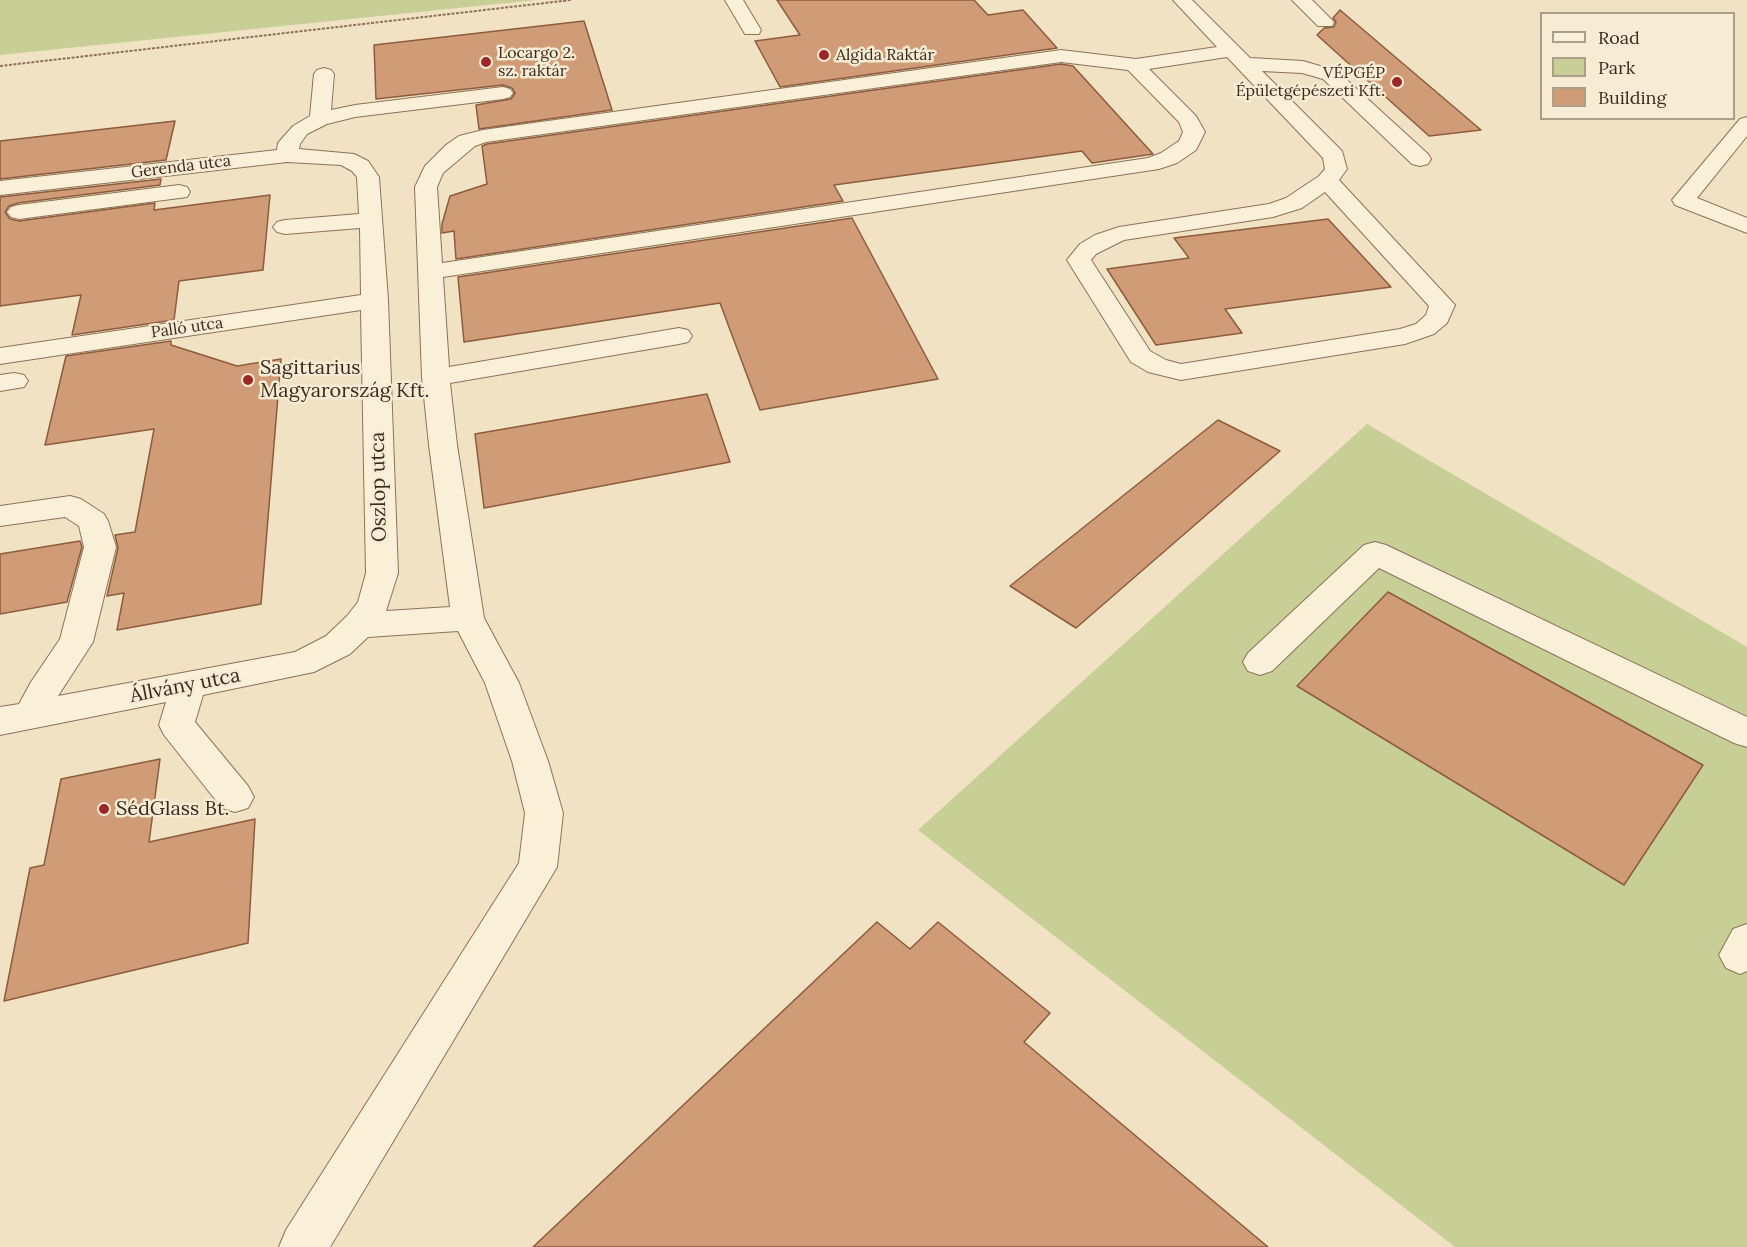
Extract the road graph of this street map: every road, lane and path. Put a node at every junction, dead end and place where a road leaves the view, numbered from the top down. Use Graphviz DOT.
graph roads {
  1 [pos="571,0"];
  2 [pos="734,0"];
  3 [pos="1182,0"];
  4 [pos="1301,0"];
  5 [pos="1325,22"];
  6 [pos="752,30"];
  7 [pos="1238,58"];
  8 [pos="1134,65"];
  9 [pos="0,66"];
  10 [pos="324,74"];
  11 [pos="503,93"];
  12 [pos="320,118"];
  13 [pos="1747,123"];
  14 [pos="287,155"];
  15 [pos="1420,159"];
  16 [pos="360,166"];
  17 [pos="109,176"];
  18 [pos="1327,181"];
  19 [pos="0,189"];
  20 [pos="179,192"];
  21 [pos="99,202"];
  22 [pos="19,212"];
  23 [pos="370,220"];
  24 [pos="1747,226"];
  25 [pos="285,227"];
  26 [pos="430,272"];
  27 [pos="375,300"];
  28 [pos="679,336"];
  29 [pos="0,356"];
  30 [pos="436,377"];
  31 [pos="0,516"];
  32 [pos="468,618"];
  33 [pos="359,625"];
  34 [pos="1260,662"];
  35 [pos="188,686"];
  36 [pos="15,718"];
  37 [pos="1747,733"];
  38 [pos="235,797"];
  39 [pos="303,1247"];
  1 -- 9 [label="path"];
  2 -- 6 [label="street"];
  3 -- 7 [label="street"];
  4 -- 5 [label="street"];
  7 -- 8 [label="street"];
  7 -- 15 [label="street"];
  7 -- 18 [label="street"];
  8 -- 26 [label="street"];
  8 -- 26 [label="street"];
  10 -- 12 [label="street"];
  11 -- 12 [label="street"];
  12 -- 14 [label="street"];
  13 -- 24 [label="street"];
  14 -- 16 [label="street, Gerenda utca"];
  14 -- 17 [label="street, Gerenda utca"];
  16 -- 23 [label="street, Oszlop utca"];
  17 -- 19 [label="street, Gerenda utca"];
  17 -- 21 [label="street"];
  18 -- 18 [label="street"];
  20 -- 21 [label="street"];
  21 -- 22 [label="street"];
  23 -- 25 [label="street"];
  23 -- 27 [label="street, Oszlop utca"];
  26 -- 30 [label="street"];
  27 -- 29 [label="street, Palló utca"];
  27 -- 33 [label="street, Oszlop utca"];
  28 -- 30 [label="street"];
  30 -- 32 [label="street"];
  31 -- 36 [label="street"];
  32 -- 33 [label="street"];
  32 -- 39 [label="street"];
  33 -- 35 [label="street, Állvány utca"];
  34 -- 37 [label="street"];
  35 -- 36 [label="street, Állvány utca"];
  35 -- 38 [label="street"];
}
